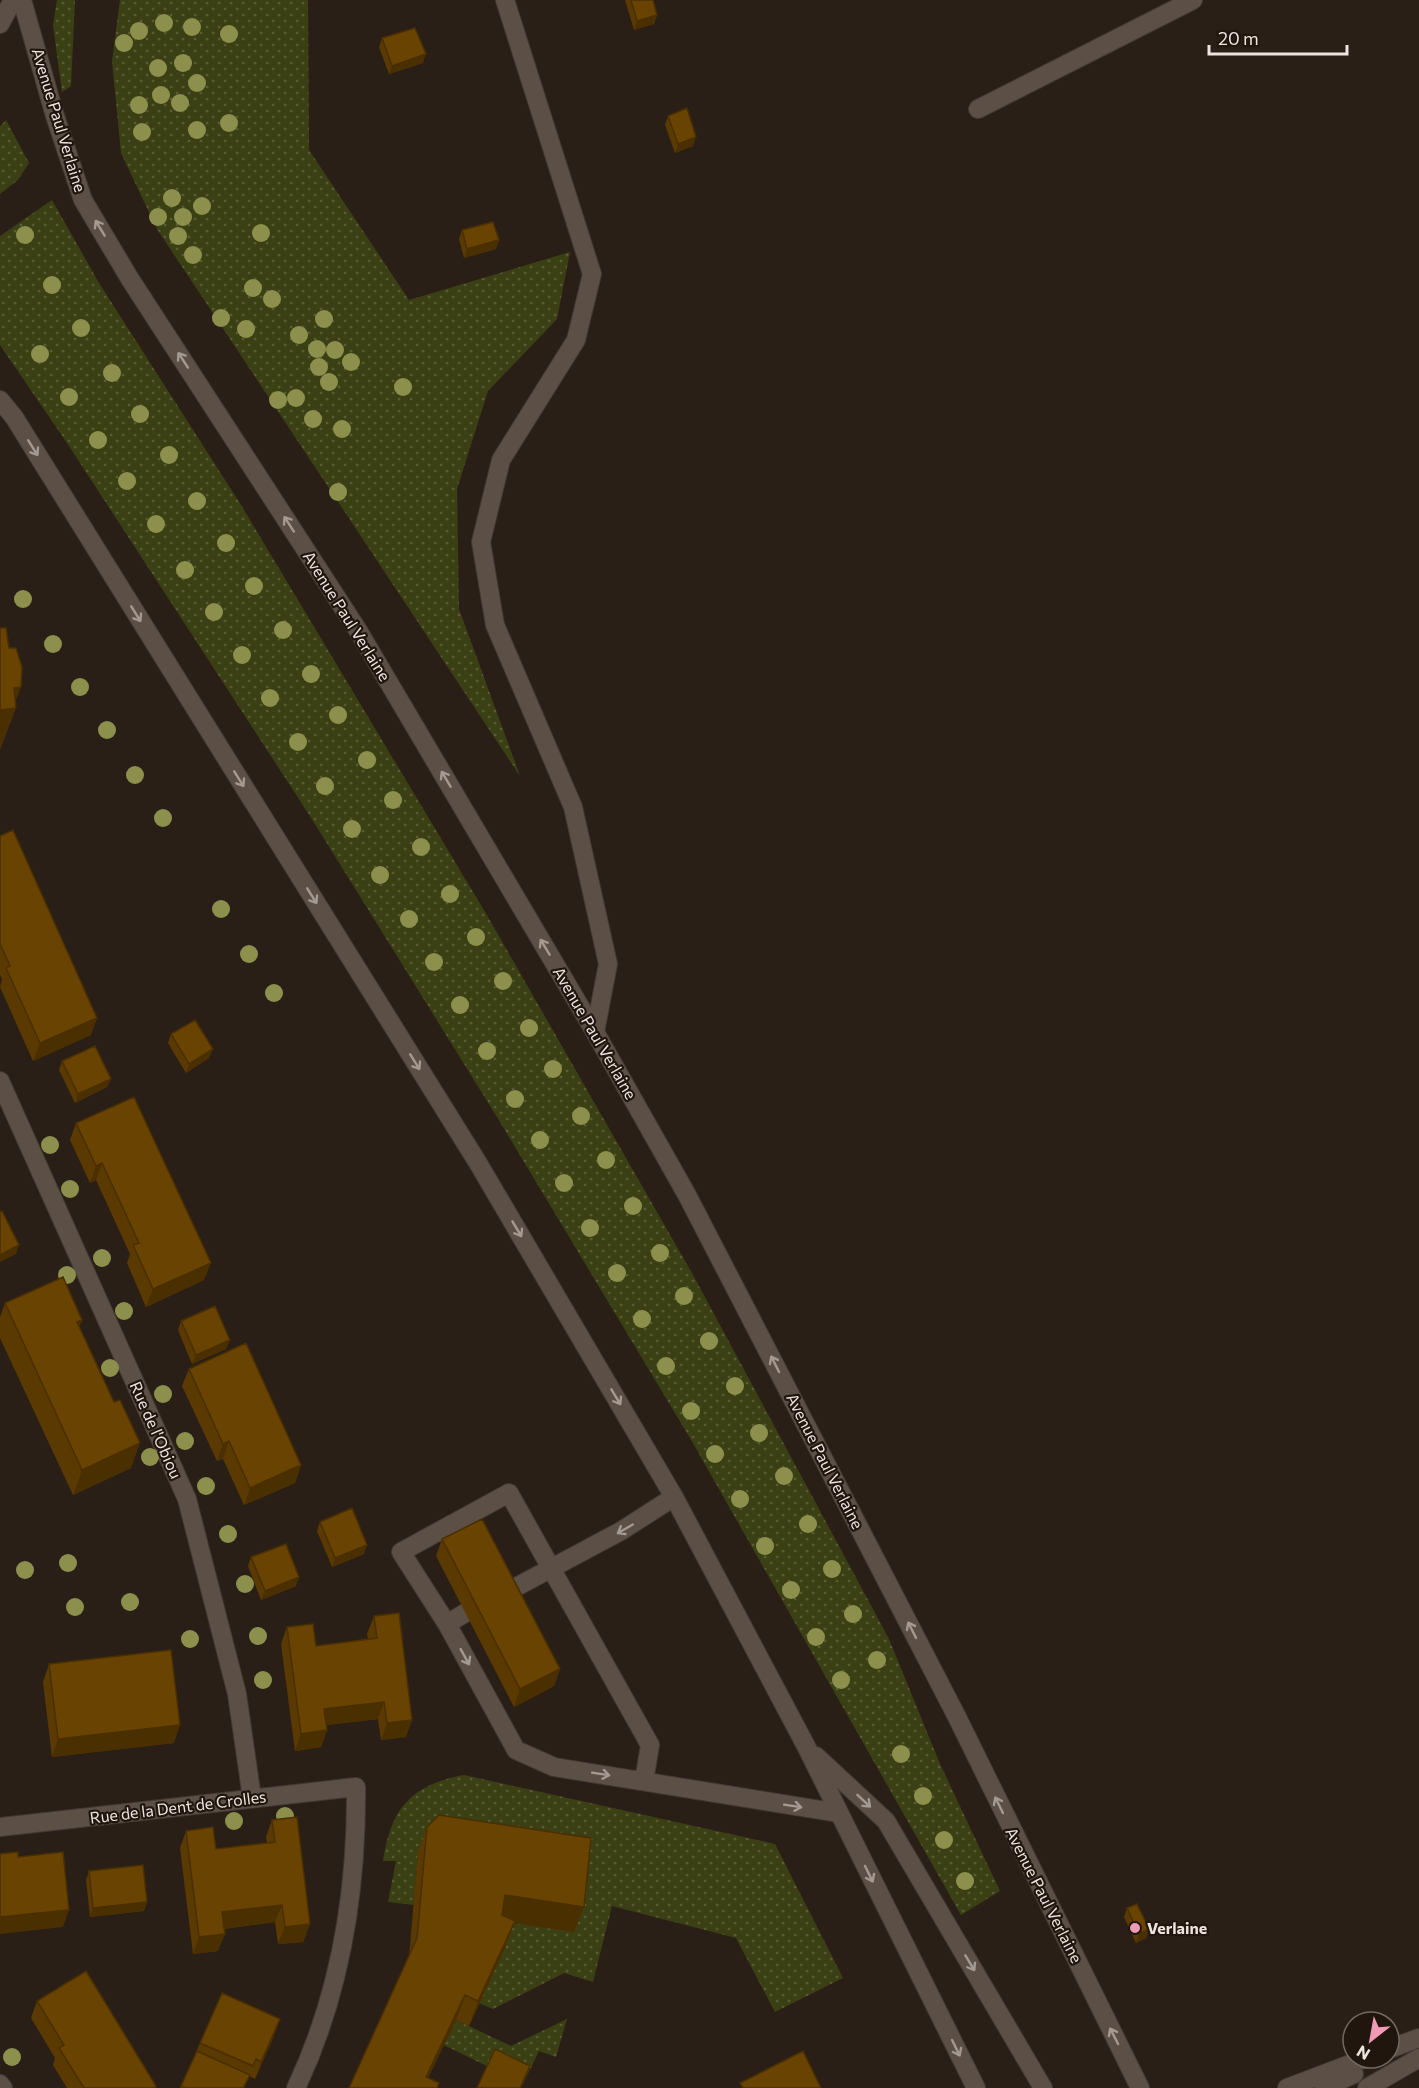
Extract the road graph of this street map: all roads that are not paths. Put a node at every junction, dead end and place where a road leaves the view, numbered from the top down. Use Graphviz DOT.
graph roads {
  1 [pos="13,0"];
  2 [pos="22,0"];
  3 [pos="505,0"];
  4 [pos="1193,0"];
  5 [pos="0,24"];
  6 [pos="978,109"];
  7 [pos="0,400"];
  8 [pos="596,1032"];
  9 [pos="0,1081"];
  10 [pos="675,1497"];
  11 [pos="551,1569"];
  12 [pos="505,1593"];
  13 [pos="465,1613"];
  14 [pos="447,1624"];
  15 [pos="806,1746"];
  16 [pos="644,1781"];
  17 [pos="252,1798"];
  18 [pos="839,1813"];
  19 [pos="0,1827"];
  20 [pos="1419,2038"];
  21 [pos="1401,2045"];
  22 [pos="1419,2058"];
  23 [pos="1341,2067"];
  24 [pos="1360,2070"];
  25 [pos="0,2084"];
  26 [pos="3,2088"];
  27 [pos="296,2088"];
  28 [pos="976,2088"];
  29 [pos="1043,2088"];
  30 [pos="1140,2088"];
  31 [pos="1287,2088"];
  32 [pos="1324,2088"];
  33 [pos="1367,2088"];
  1 -- 5 [label="main road"];
  8 -- 2 [label="main road, Avenue Paul Verlaine, one-way"];
  3 -- 8 [label="main road"];
  4 -- 6 [label="main road"];
  7 -- 10 [label="main road, one-way"];
  30 -- 8 [label="main road, Avenue Paul Verlaine, one-way"];
  9 -- 17 [label="main road, Rue de l'Obiou"];
  10 -- 11 [label="main road, one-way"];
  10 -- 15 [label="main road"];
  11 -- 12 [label="main road"];
  11 -- 14 [label="main road"];
  11 -- 16 [label="main road"];
  13 -- 14 [label="main road"];
  14 -- 16 [label="main road, one-way"];
  15 -- 18 [label="main road"];
  15 -- 29 [label="main road, one-way"];
  16 -- 18 [label="main road, one-way"];
  17 -- 19 [label="main road, Rue de la Dent de Crolles"];
  17 -- 27 [label="main road, Rue de la Dent de Crolles"];
  18 -- 28 [label="main road, one-way"];
  20 -- 21 [label="main road"];
  22 -- 33 [label="main road"];
  23 -- 31 [label="main road"];
  24 -- 32 [label="main road"];
  25 -- 26 [label="main road"];
}
